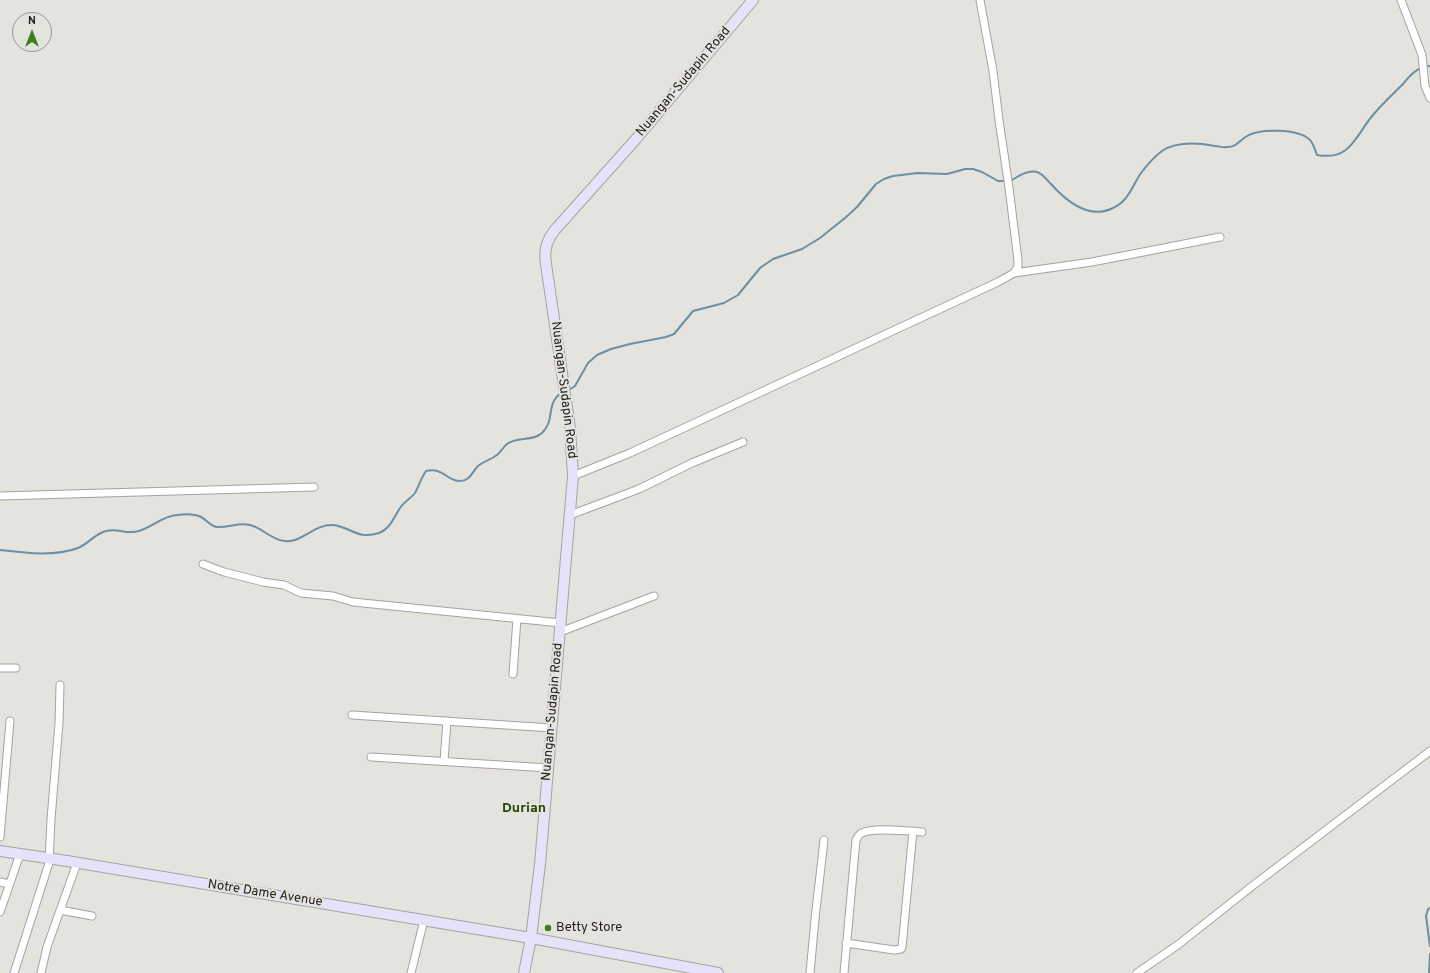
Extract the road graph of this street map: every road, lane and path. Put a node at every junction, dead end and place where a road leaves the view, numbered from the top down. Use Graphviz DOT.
graph roads {
  1 [pos="753,0"];
  2 [pos="980,0"];
  3 [pos="1401,0"];
  4 [pos="1430,98"];
  5 [pos="1220,237"];
  6 [pos="1014,273"];
  7 [pos="744,442"];
  8 [pos="573,476"];
  9 [pos="314,487"];
  10 [pos="0,496"];
  11 [pos="570,515"];
  12 [pos="203,564"];
  13 [pos="654,596"];
  14 [pos="517,619"];
  15 [pos="560,628"];
  16 [pos="0,668"];
  17 [pos="16,668"];
  18 [pos="513,674"];
  19 [pos="60,685"];
  20 [pos="352,715"];
  21 [pos="447,721"];
  22 [pos="10,722"];
  23 [pos="552,728"];
  24 [pos="1430,752"];
  25 [pos="371,757"];
  26 [pos="444,761"];
  27 [pos="549,768"];
  28 [pos="913,831"];
  29 [pos="922,832"];
  30 [pos="0,837"];
  31 [pos="824,840"];
  32 [pos="0,851"];
  33 [pos="20,854"];
  34 [pos="49,858"];
  35 [pos="77,862"];
  36 [pos="0,882"];
  37 [pos="9,884"];
  38 [pos="60,910"];
  39 [pos="0,912"];
  40 [pos="92,916"];
  41 [pos="424,920"];
  42 [pos="531,938"];
  43 [pos="846,943"];
  44 [pos="14,973"];
  45 [pos="41,973"];
  46 [pos="411,973"];
  47 [pos="524,973"];
  48 [pos="718,973"];
  49 [pos="810,973"];
  50 [pos="844,973"];
  51 [pos="1137,973"];
  1 -- 8 [label="street, Nuangan-Sudapin Road"];
  2 -- 6 [label="street"];
  3 -- 4 [label="street"];
  5 -- 6 [label="street"];
  6 -- 8 [label="street"];
  7 -- 11 [label="street"];
  8 -- 11 [label="street, Nuangan-Sudapin Road"];
  9 -- 10 [label="street"];
  11 -- 15 [label="street, Nuangan-Sudapin Road"];
  12 -- 14 [label="street"];
  13 -- 15 [label="street"];
  14 -- 15 [label="street"];
  14 -- 18 [label="street"];
  15 -- 23 [label="street, Nuangan-Sudapin Road"];
  16 -- 17 [label="street"];
  19 -- 34 [label="street"];
  20 -- 21 [label="street"];
  21 -- 23 [label="street"];
  21 -- 26 [label="street"];
  22 -- 30 [label="street"];
  23 -- 27 [label="street, Nuangan-Sudapin Road"];
  24 -- 51 [label="street"];
  25 -- 26 [label="street"];
  26 -- 27 [label="street"];
  27 -- 42 [label="street, Nuangan-Sudapin Road"];
  28 -- 29 [label="street"];
  28 -- 43 [label="street"];
  28 -- 43 [label="street"];
  31 -- 49 [label="street"];
  32 -- 33 [label="street, Notre Dame Avenue"];
  33 -- 34 [label="street, Notre Dame Avenue"];
  33 -- 37 [label="street"];
  34 -- 35 [label="street, Notre Dame Avenue"];
  34 -- 44 [label="street"];
  35 -- 38 [label="street"];
  35 -- 41 [label="street, Notre Dame Avenue"];
  36 -- 37 [label="street"];
  37 -- 39 [label="street"];
  38 -- 40 [label="street"];
  38 -- 45 [label="street"];
  41 -- 42 [label="street, Notre Dame Avenue"];
  41 -- 46 [label="street"];
  42 -- 47 [label="street, Nuangan-Sudapin Road"];
  42 -- 48 [label="street, Notre Dame Avenue"];
  43 -- 50 [label="street"];
}
